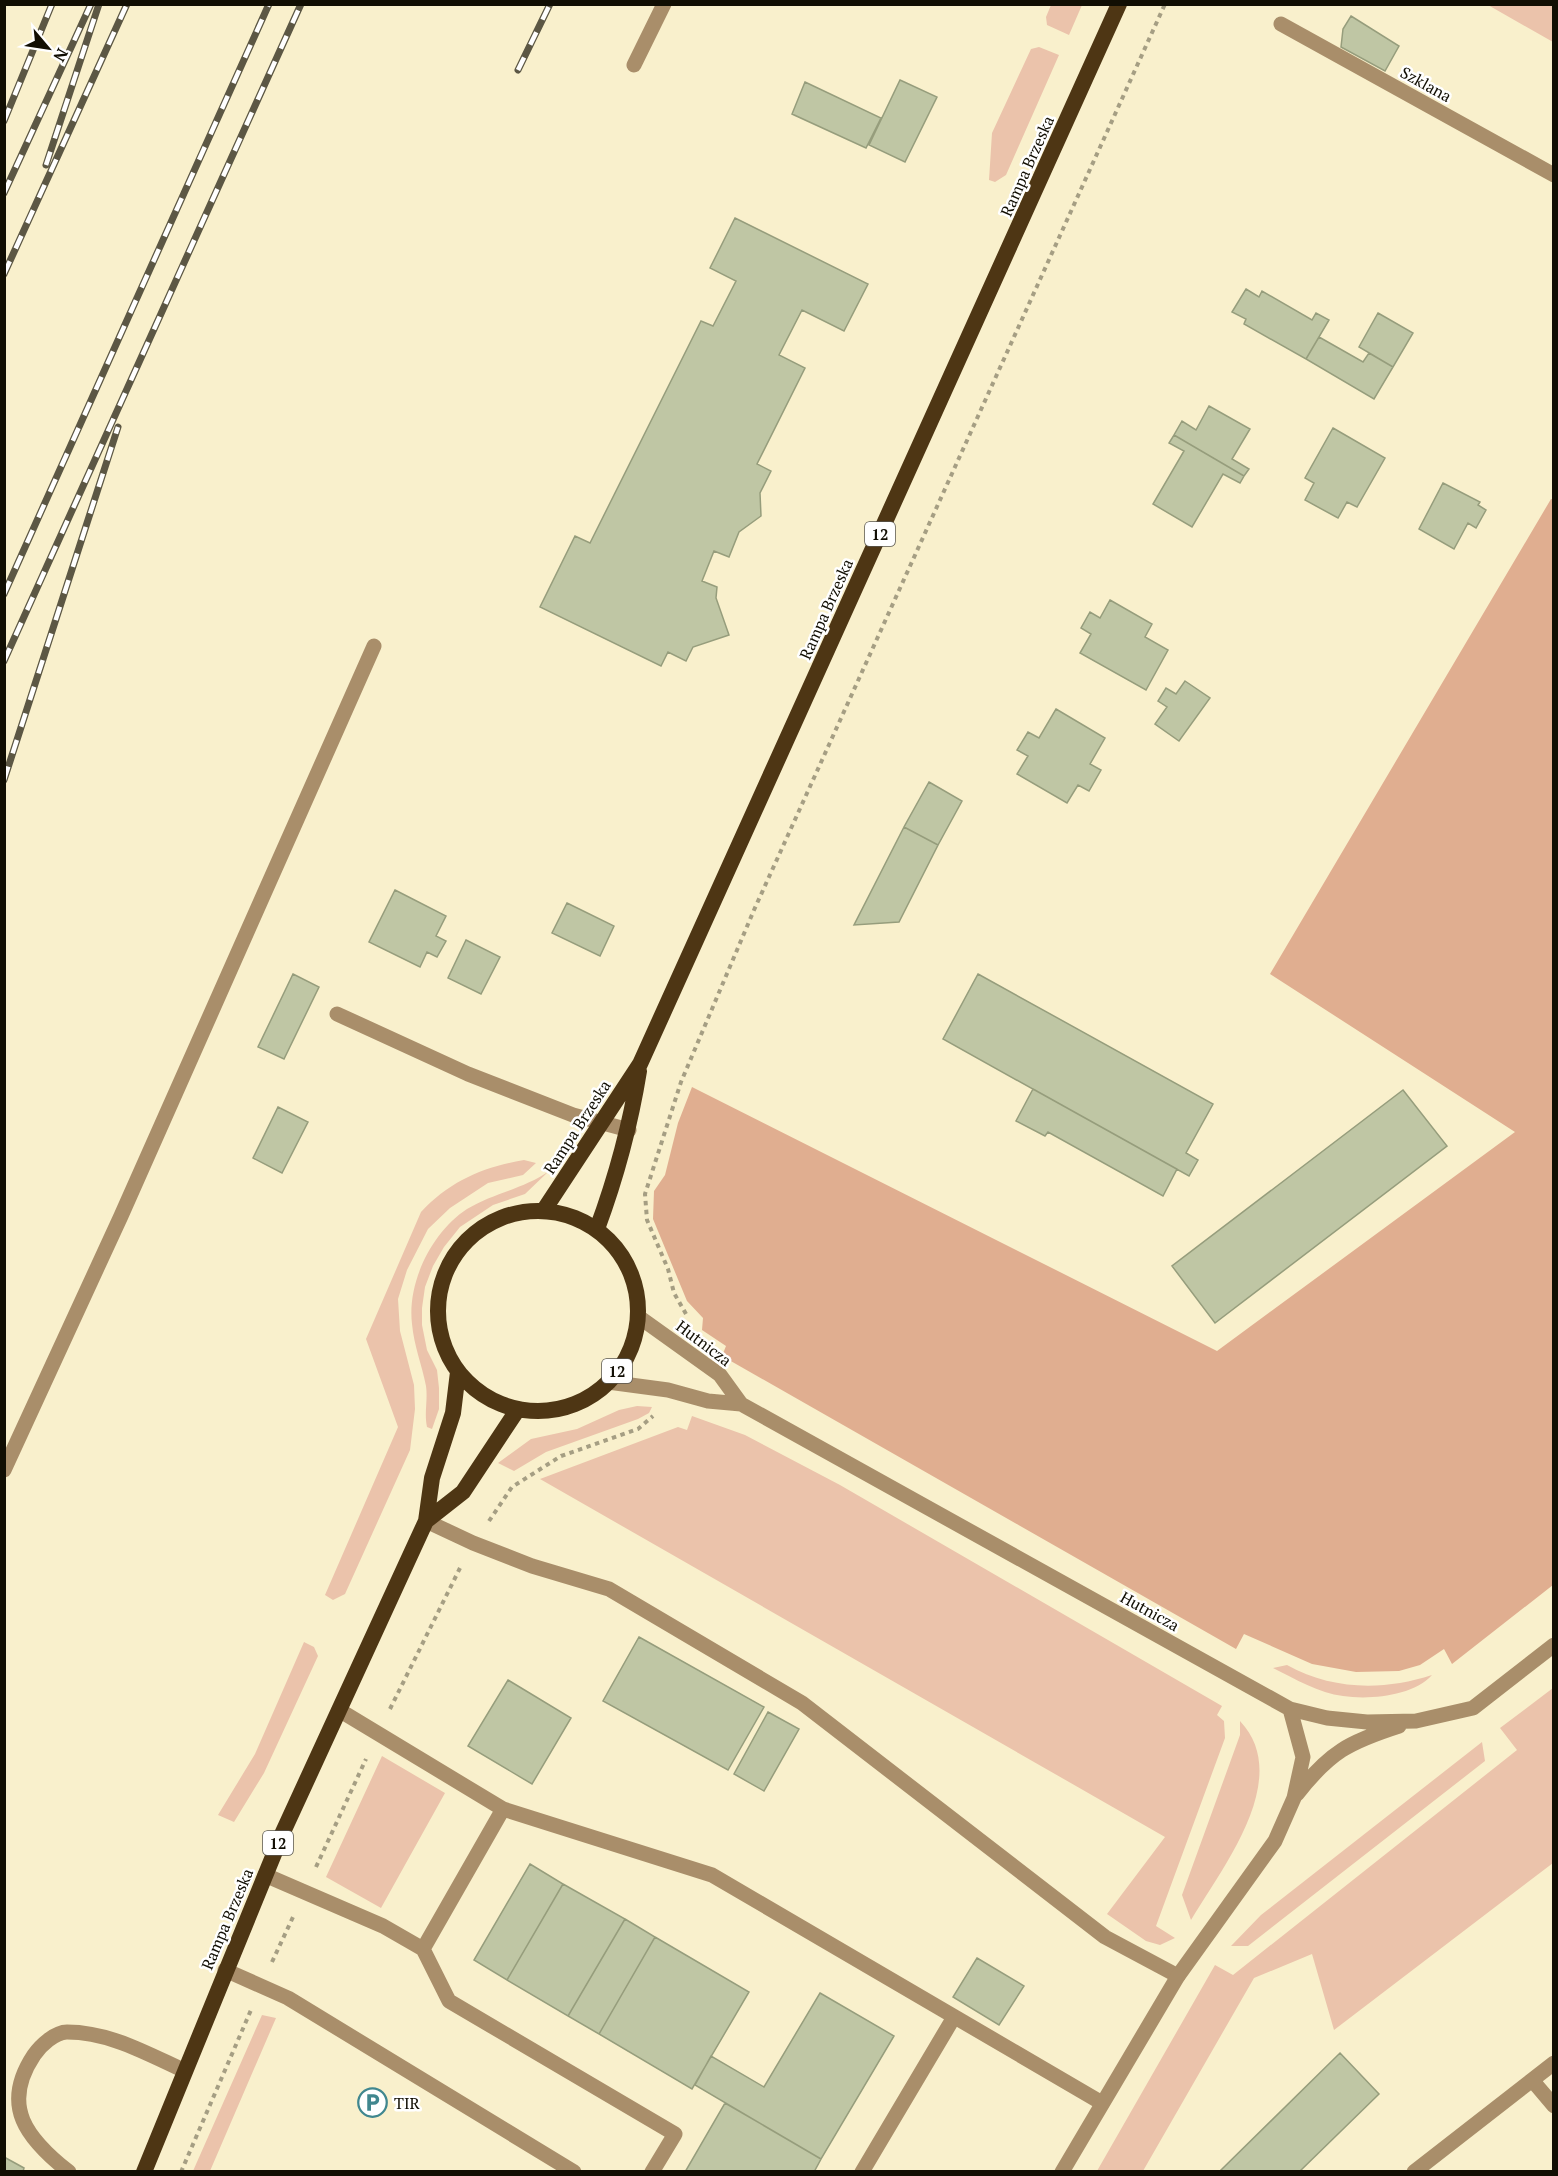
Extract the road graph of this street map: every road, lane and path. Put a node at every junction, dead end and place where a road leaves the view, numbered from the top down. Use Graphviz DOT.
graph roads {
  1 [pos="664,4"];
  2 [pos="1119,4"];
  3 [pos="1165,4"];
  4 [pos="1281,24"];
  5 [pos="634,65"];
  6 [pos="1554,175"];
  7 [pos="374,646"];
  8 [pos="337,1014"];
  9 [pos="640,1064"];
  10 [pos="601,1123"];
  11 [pos="629,1131"];
  12 [pos="544,1210"];
  13 [pos="597,1229"];
  14 [pos="639,1317"];
  15 [pos="686,1352"];
  16 [pos="458,1371"];
  17 [pos="608,1382"];
  18 [pos="668,1390"];
  19 [pos="741,1404"];
  20 [pos="518,1409"];
  21 [pos="4,1470"];
  22 [pos="426,1521"];
  23 [pos="473,1543"];
  24 [pos="1554,1646"];
  25 [pos="1290,1709"];
  26 [pos="339,1710"];
  27 [pos="1416,1721"];
  28 [pos="377,1733"];
  29 [pos="1294,1798"];
  30 [pos="503,1809"];
  31 [pos="265,1875"];
  32 [pos="305,1893"];
  33 [pos="423,1949"];
  34 [pos="225,1970"];
  35 [pos="1178,1976"];
  36 [pos="261,1986"];
  37 [pos="954,2017"];
  38 [pos="1554,2063"];
  39 [pos="183,2070"];
  40 [pos="1532,2080"];
  41 [pos="1102,2103"];
  42 [pos="1554,2106"];
  43 [pos="69,2172"];
  44 [pos="144,2172"];
  45 [pos="181,2172"];
  46 [pos="574,2172"];
  47 [pos="652,2172"];
  48 [pos="862,2172"];
  49 [pos="1062,2172"];
  50 [pos="1414,2172"];
  1 -- 5 [label="street"];
  2 -- 9 [label="highway, Rampa Brzeska / 12"];
  3 -- 15 [label="path"];
  4 -- 6 [label="street, Szklana"];
  7 -- 21 [label="street"];
  8 -- 10 [label="street"];
  9 -- 10 [label="highway, Rampa Brzeska / 12"];
  9 -- 11 [label="highway, Rampa Brzeska / 12"];
  10 -- 11 [label="street"];
  10 -- 12 [label="highway, Rampa Brzeska / 12"];
  11 -- 13 [label="highway, Rampa Brzeska / 12"];
  12 -- 13 [label="highway, 12"];
  12 -- 16 [label="highway, 12"];
  13 -- 14 [label="highway, 12"];
  14 -- 15 [label="street, Hutnicza"];
  14 -- 17 [label="highway, 12"];
  15 -- 19 [label="street, Hutnicza"];
  16 -- 20 [label="highway, 12"];
  16 -- 22 [label="highway, Rampa Brzeska / 12"];
  17 -- 18 [label="street, Hutnicza"];
  17 -- 20 [label="highway, 12"];
  18 -- 19 [label="street, Hutnicza"];
  18 -- 23 [label="path"];
  19 -- 25 [label="street, Hutnicza"];
  20 -- 22 [label="highway, Rampa Brzeska / 12"];
  22 -- 23 [label="street"];
  22 -- 26 [label="highway, Rampa Brzeska / 12"];
  23 -- 28 [label="path"];
  23 -- 35 [label="street"];
  24 -- 27 [label="street, Hutnicza"];
  25 -- 27 [label="street, Hutnicza"];
  25 -- 29 [label="street"];
  26 -- 28 [label="street"];
  26 -- 31 [label="highway, Rampa Brzeska / 12"];
  27 -- 29 [label="street"];
  28 -- 30 [label="street"];
  28 -- 32 [label="path"];
  29 -- 35 [label="street"];
  30 -- 33 [label="street"];
  30 -- 37 [label="street"];
  31 -- 32 [label="street"];
  31 -- 34 [label="highway, Rampa Brzeska / 12"];
  32 -- 33 [label="street"];
  32 -- 36 [label="path"];
  33 -- 47 [label="street"];
  34 -- 36 [label="street"];
  34 -- 39 [label="highway, Rampa Brzeska / 12"];
  35 -- 41 [label="street"];
  36 -- 45 [label="path"];
  36 -- 46 [label="street"];
  37 -- 41 [label="street"];
  37 -- 48 [label="street"];
  38 -- 40 [label="street"];
  39 -- 43 [label="street"];
  39 -- 44 [label="highway, Rampa Brzeska / 12"];
  40 -- 42 [label="street"];
  40 -- 50 [label="street"];
  41 -- 49 [label="street"];
}
